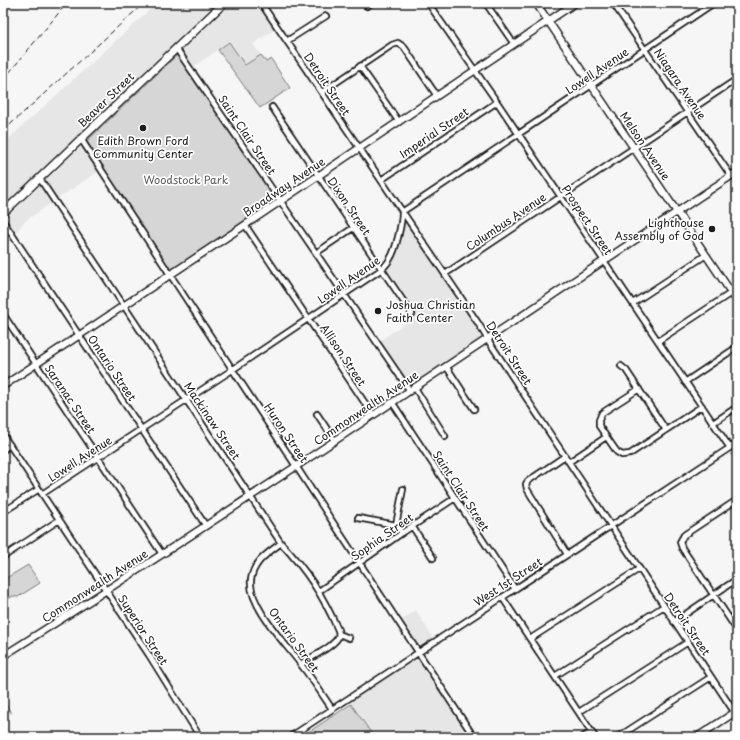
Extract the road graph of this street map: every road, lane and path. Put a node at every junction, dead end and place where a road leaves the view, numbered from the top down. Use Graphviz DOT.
graph roads {
  1 [pos="224,3"];
  2 [pos="261,3"];
  3 [pos="428,3"];
  4 [pos="536,3"];
  5 [pos="575,3"];
  6 [pos="613,3"];
  7 [pos="714,3"];
  8 [pos="487,5"];
  9 [pos="326,16"];
  10 [pos="548,21"];
  11 [pos="287,42"];
  12 [pos="514,44"];
  13 [pos="176,48"];
  14 [pos="645,49"];
  15 [pos="360,66"];
  16 [pos="475,70"];
  17 [pos="737,79"];
  18 [pos="592,85"];
  19 [pos="322,92"];
  20 [pos="437,96"];
  21 [pos="497,102"];
  22 [pos="272,107"];
  23 [pos="688,112"];
  24 [pos="398,122"];
  25 [pos="518,134"];
  26 [pos="81,139"];
  27 [pos="360,148"];
  28 [pos="634,148"];
  29 [pos="737,172"];
  30 [pos="318,176"];
  31 [pos="731,176"];
  32 [pos="40,178"];
  33 [pos="381,180"];
  34 [pos="560,197"];
  35 [pos="281,201"];
  36 [pos="402,212"];
  37 [pos="677,212"];
  38 [pos="3,214"];
  39 [pos="3,221"];
  40 [pos="245,225"];
  41 [pos="353,228"];
  42 [pos="316,253"];
  43 [pos="706,254"];
  44 [pos="604,261"];
  45 [pos="382,269"];
  46 [pos="445,274"];
  47 [pos="170,275"];
  48 [pos="731,293"];
  49 [pos="344,294"];
  50 [pos="737,300"];
  51 [pos="633,303"];
  52 [pos="124,306"];
  53 [pos="3,314"];
  54 [pos="412,314"];
  55 [pos="308,319"];
  56 [pos="5,321"];
  57 [pos="79,335"];
  58 [pos="488,339"];
  59 [pos="658,341"];
  60 [pos="737,347"];
  61 [pos="36,364"];
  62 [pos="446,366"];
  63 [pos="621,366"];
  64 [pos="233,369"];
  65 [pos="685,382"];
  66 [pos="3,386"];
  67 [pos="412,389"];
  68 [pos="639,389"];
  69 [pos="187,400"];
  70 [pos="392,402"];
  71 [pos="702,406"];
  72 [pos="737,407"];
  73 [pos="474,409"];
  74 [pos="317,414"];
  75 [pos="373,415"];
  76 [pos="713,423"];
  77 [pos="142,430"];
  78 [pos="666,430"];
  79 [pos="3,434"];
  80 [pos="445,436"];
  81 [pos="606,437"];
  82 [pos="335,441"];
  83 [pos="737,443"];
  84 [pos="10,445"];
  85 [pos="730,448"];
  86 [pos="3,450"];
  87 [pos="565,456"];
  88 [pos="98,458"];
  89 [pos="569,462"];
  90 [pos="297,466"];
  91 [pos="39,489"];
  92 [pos="403,489"];
  93 [pos="42,494"];
  94 [pos="250,496"];
  95 [pos="455,498"];
  96 [pos="737,500"];
  97 [pos="3,512"];
  98 [pos="358,518"];
  99 [pos="59,520"];
  100 [pos="206,526"];
  101 [pos="396,526"];
  102 [pos="412,526"];
  103 [pos="611,526"];
  104 [pos="402,533"];
  105 [pos="281,543"];
  106 [pos="162,554"];
  107 [pos="567,554"];
  108 [pos="3,557"];
  109 [pos="433,558"];
  110 [pos="360,562"];
  111 [pos="639,569"];
  112 [pos="737,579"];
  113 [pos="515,589"];
  114 [pos="107,591"];
  115 [pos="319,591"];
  116 [pos="714,595"];
  117 [pos="502,597"];
  118 [pos="664,606"];
  119 [pos="674,622"];
  120 [pos="737,630"];
  121 [pos="339,634"];
  122 [pos="349,638"];
  123 [pos="530,640"];
  124 [pos="688,642"];
  125 [pos="418,652"];
  126 [pos="3,656"];
  127 [pos="301,664"];
  128 [pos="555,676"];
  129 [pos="711,677"];
  130 [pos="332,709"];
  131 [pos="579,712"];
  132 [pos="736,713"];
  133 [pos="592,732"];
  134 [pos="200,737"];
  135 [pos="290,737"];
  136 [pos="474,737"];
  137 [pos="583,737"];
  138 [pos="595,737"];
  139 [pos="618,737"];
  140 [pos="697,737"];
  1 -- 13 [label="main road, Beaver Street"];
  2 -- 11 [label="street, Detroit Street"];
  3 -- 16 [label="street, Prospect Street"];
  4 -- 10 [label="street, Melson Avenue"];
  5 -- 10 [label="street, Broadway Avenue"];
  6 -- 14 [label="street, Niagara Avenue"];
  7 -- 14 [label="street, Lowell Avenue"];
  8 -- 12 [label="street"];
  9 -- 11 [label="street"];
  10 -- 12 [label="street, Broadway Avenue"];
  10 -- 18 [label="street, Melson Avenue"];
  11 -- 19 [label="street, Detroit Street"];
  12 -- 16 [label="street, Broadway Avenue"];
  13 -- 26 [label="main road, Beaver Street"];
  13 -- 35 [label="street, Saint Clair Street"];
  14 -- 18 [label="street, Lowell Avenue"];
  14 -- 23 [label="street, Niagara Avenue"];
  15 -- 19 [label="street"];
  15 -- 20 [label="street"];
  15 -- 24 [label="street"];
  16 -- 20 [label="street, Broadway Avenue"];
  16 -- 21 [label="street, Prospect Street"];
  17 -- 23 [label="street, Columbus Avenue"];
  18 -- 25 [label="street, Lowell Avenue"];
  18 -- 28 [label="street, Melson Avenue"];
  19 -- 27 [label="street, Detroit Street"];
  20 -- 24 [label="street, Broadway Avenue"];
  21 -- 25 [label="street, Prospect Street"];
  21 -- 33 [label="street, Imperial Street"];
  22 -- 30 [label="street, Dixon Street"];
  23 -- 28 [label="street, Columbus Avenue"];
  23 -- 31 [label="street, Niagara Avenue"];
  24 -- 27 [label="street, Broadway Avenue"];
  25 -- 34 [label="street, Prospect Street"];
  25 -- 36 [label="street, Lowell Avenue"];
  26 -- 32 [label="main road, Beaver Street"];
  26 -- 47 [label="street, Huron Street"];
  27 -- 30 [label="street, Broadway Avenue"];
  27 -- 33 [label="street, Detroit Street"];
  28 -- 34 [label="street, Columbus Avenue"];
  28 -- 37 [label="street, Melson Avenue"];
  29 -- 31 [label="street, Commonwealth Avenue"];
  30 -- 35 [label="street, Broadway Avenue"];
  30 -- 41 [label="street, Dixon Street"];
  31 -- 37 [label="street, Commonwealth Avenue"];
  32 -- 38 [label="main road, Beaver Street"];
  32 -- 52 [label="street, Mackinaw Street"];
  33 -- 36 [label="street, Detroit Street"];
  34 -- 44 [label="street, Prospect Street"];
  34 -- 46 [label="street, Columbus Avenue"];
  35 -- 40 [label="street, Broadway Avenue"];
  35 -- 42 [label="street, Saint Clair Street"];
  36 -- 45 [label="street, Lowell Avenue"];
  36 -- 46 [label="street, Detroit Street"];
  37 -- 43 [label="street, Melson Avenue"];
  37 -- 44 [label="street, Commonwealth Avenue"];
  39 -- 57 [label="street, Ontario Street"];
  40 -- 47 [label="street, Broadway Avenue"];
  40 -- 55 [label="street, Allison Street"];
  41 -- 42 [label="street"];
  41 -- 45 [label="street, Dixon Street"];
  42 -- 49 [label="street, Saint Clair Street"];
  43 -- 48 [label="street, Melson Avenue"];
  43 -- 51 [label="street"];
  44 -- 51 [label="street, Prospect Street"];
  44 -- 58 [label="street, Commonwealth Avenue"];
  45 -- 49 [label="street, Lowell Avenue"];
  45 -- 54 [label="street, Dixon Street"];
  46 -- 58 [label="street, Detroit Street"];
  47 -- 52 [label="street, Broadway Avenue"];
  47 -- 64 [label="street, Huron Street"];
  48 -- 50 [label="street, Melson Avenue"];
  48 -- 59 [label="street"];
  49 -- 55 [label="street, Lowell Avenue"];
  49 -- 67 [label="street, Saint Clair Street"];
  51 -- 59 [label="street, Prospect Street"];
  52 -- 57 [label="street, Broadway Avenue"];
  52 -- 69 [label="street, Mackinaw Street"];
  53 -- 56 [label="street, Saranac Street"];
  55 -- 64 [label="street, Lowell Avenue"];
  55 -- 75 [label="street, Allison Street"];
  56 -- 61 [label="street, Saranac Street"];
  57 -- 61 [label="street, Broadway Avenue"];
  57 -- 77 [label="street, Ontario Street"];
  58 -- 62 [label="street, Commonwealth Avenue"];
  58 -- 87 [label="street, Detroit Street"];
  59 -- 65 [label="street, Prospect Street"];
  60 -- 65 [label="street"];
  61 -- 66 [label="street, Broadway Avenue"];
  61 -- 88 [label="street, Saranac Street"];
  62 -- 67 [label="street, Commonwealth Avenue"];
  62 -- 73 [label="street"];
  63 -- 68 [label="street"];
  64 -- 69 [label="street, Lowell Avenue"];
  64 -- 90 [label="street, Huron Street"];
  65 -- 71 [label="street, Prospect Street"];
  67 -- 70 [label="street, Commonwealth Avenue"];
  67 -- 80 [label="street, Saint Clair Street"];
  68 -- 78 [label="street"];
  68 -- 81 [label="street"];
  69 -- 77 [label="street, Lowell Avenue"];
  69 -- 94 [label="street, Mackinaw Street"];
  70 -- 75 [label="street, Commonwealth Avenue"];
  70 -- 95 [label="street, Saint Clair Street"];
  71 -- 76 [label="street, Prospect Street"];
  71 -- 78 [label="street"];
  72 -- 76 [label="street"];
  74 -- 82 [label="street"];
  75 -- 82 [label="street, Commonwealth Avenue"];
  76 -- 85 [label="street, Prospect Street"];
  77 -- 88 [label="street, Lowell Avenue"];
  77 -- 100 [label="street, Ontario Street"];
  78 -- 81 [label="street"];
  79 -- 84 [label="street, Superior Street"];
  81 -- 89 [label="street"];
  82 -- 90 [label="street, Commonwealth Avenue"];
  83 -- 85 [label="street, West 1st Street"];
  84 -- 86 [label="street"];
  84 -- 91 [label="street, Superior Street"];
  85 -- 103 [label="street, West 1st Street"];
  87 -- 89 [label="street, Detroit Street"];
  87 -- 107 [label="street"];
  88 -- 93 [label="street, Lowell Avenue"];
  88 -- 106 [label="street, Saranac Street"];
  89 -- 103 [label="street, Detroit Street"];
  90 -- 94 [label="street, Commonwealth Avenue"];
  90 -- 110 [label="street, Huron Street"];
  91 -- 93 [label="street, Superior Street"];
  91 -- 97 [label="street, Lowell Avenue"];
  92 -- 101 [label="street"];
  93 -- 99 [label="street, Superior Street"];
  94 -- 100 [label="street, Commonwealth Avenue"];
  94 -- 105 [label="street, Mackinaw Street"];
  95 -- 102 [label="street, Sophia Street"];
  95 -- 113 [label="street, Saint Clair Street"];
  96 -- 116 [label="street"];
  98 -- 101 [label="street"];
  99 -- 108 [label="street"];
  99 -- 114 [label="street, Superior Street"];
  100 -- 106 [label="street, Commonwealth Avenue"];
  101 -- 104 [label="street"];
  102 -- 104 [label="street, Sophia Street"];
  102 -- 109 [label="street"];
  103 -- 107 [label="street, West 1st Street"];
  103 -- 111 [label="street, Detroit Street"];
  104 -- 110 [label="street, Sophia Street"];
  105 -- 115 [label="street, Mackinaw Street"];
  105 -- 127 [label="street, Ontario Street"];
  106 -- 114 [label="street, Commonwealth Avenue"];
  107 -- 113 [label="street, West 1st Street"];
  110 -- 115 [label="street, Sophia Street"];
  110 -- 125 [label="street, Huron Street"];
  111 -- 118 [label="street, Detroit Street"];
  111 -- 123 [label="street"];
  112 -- 116 [label="street"];
  113 -- 117 [label="street, West 1st Street"];
  114 -- 126 [label="street, Commonwealth Avenue"];
  114 -- 134 [label="street, Superior Street"];
  115 -- 121 [label="street, Mackinaw Street"];
  116 -- 119 [label="street"];
  116 -- 120 [label="street"];
  117 -- 123 [label="street"];
  117 -- 125 [label="street, West 1st Street"];
  118 -- 119 [label="street, Detroit Street"];
  118 -- 128 [label="street"];
  119 -- 124 [label="street, Detroit Street"];
  121 -- 122 [label="street"];
  121 -- 127 [label="street"];
  123 -- 128 [label="street"];
  124 -- 129 [label="street, Detroit Street"];
  124 -- 131 [label="street"];
  125 -- 130 [label="street, West 1st Street"];
  125 -- 136 [label="street, Huron Street"];
  127 -- 130 [label="street, Ontario Street"];
  128 -- 131 [label="street"];
  129 -- 132 [label="street, Detroit Street"];
  129 -- 139 [label="street"];
  130 -- 135 [label="street, West 1st Street"];
  131 -- 133 [label="street"];
  132 -- 140 [label="street"];
  133 -- 137 [label="street"];
  133 -- 138 [label="street"];
}
